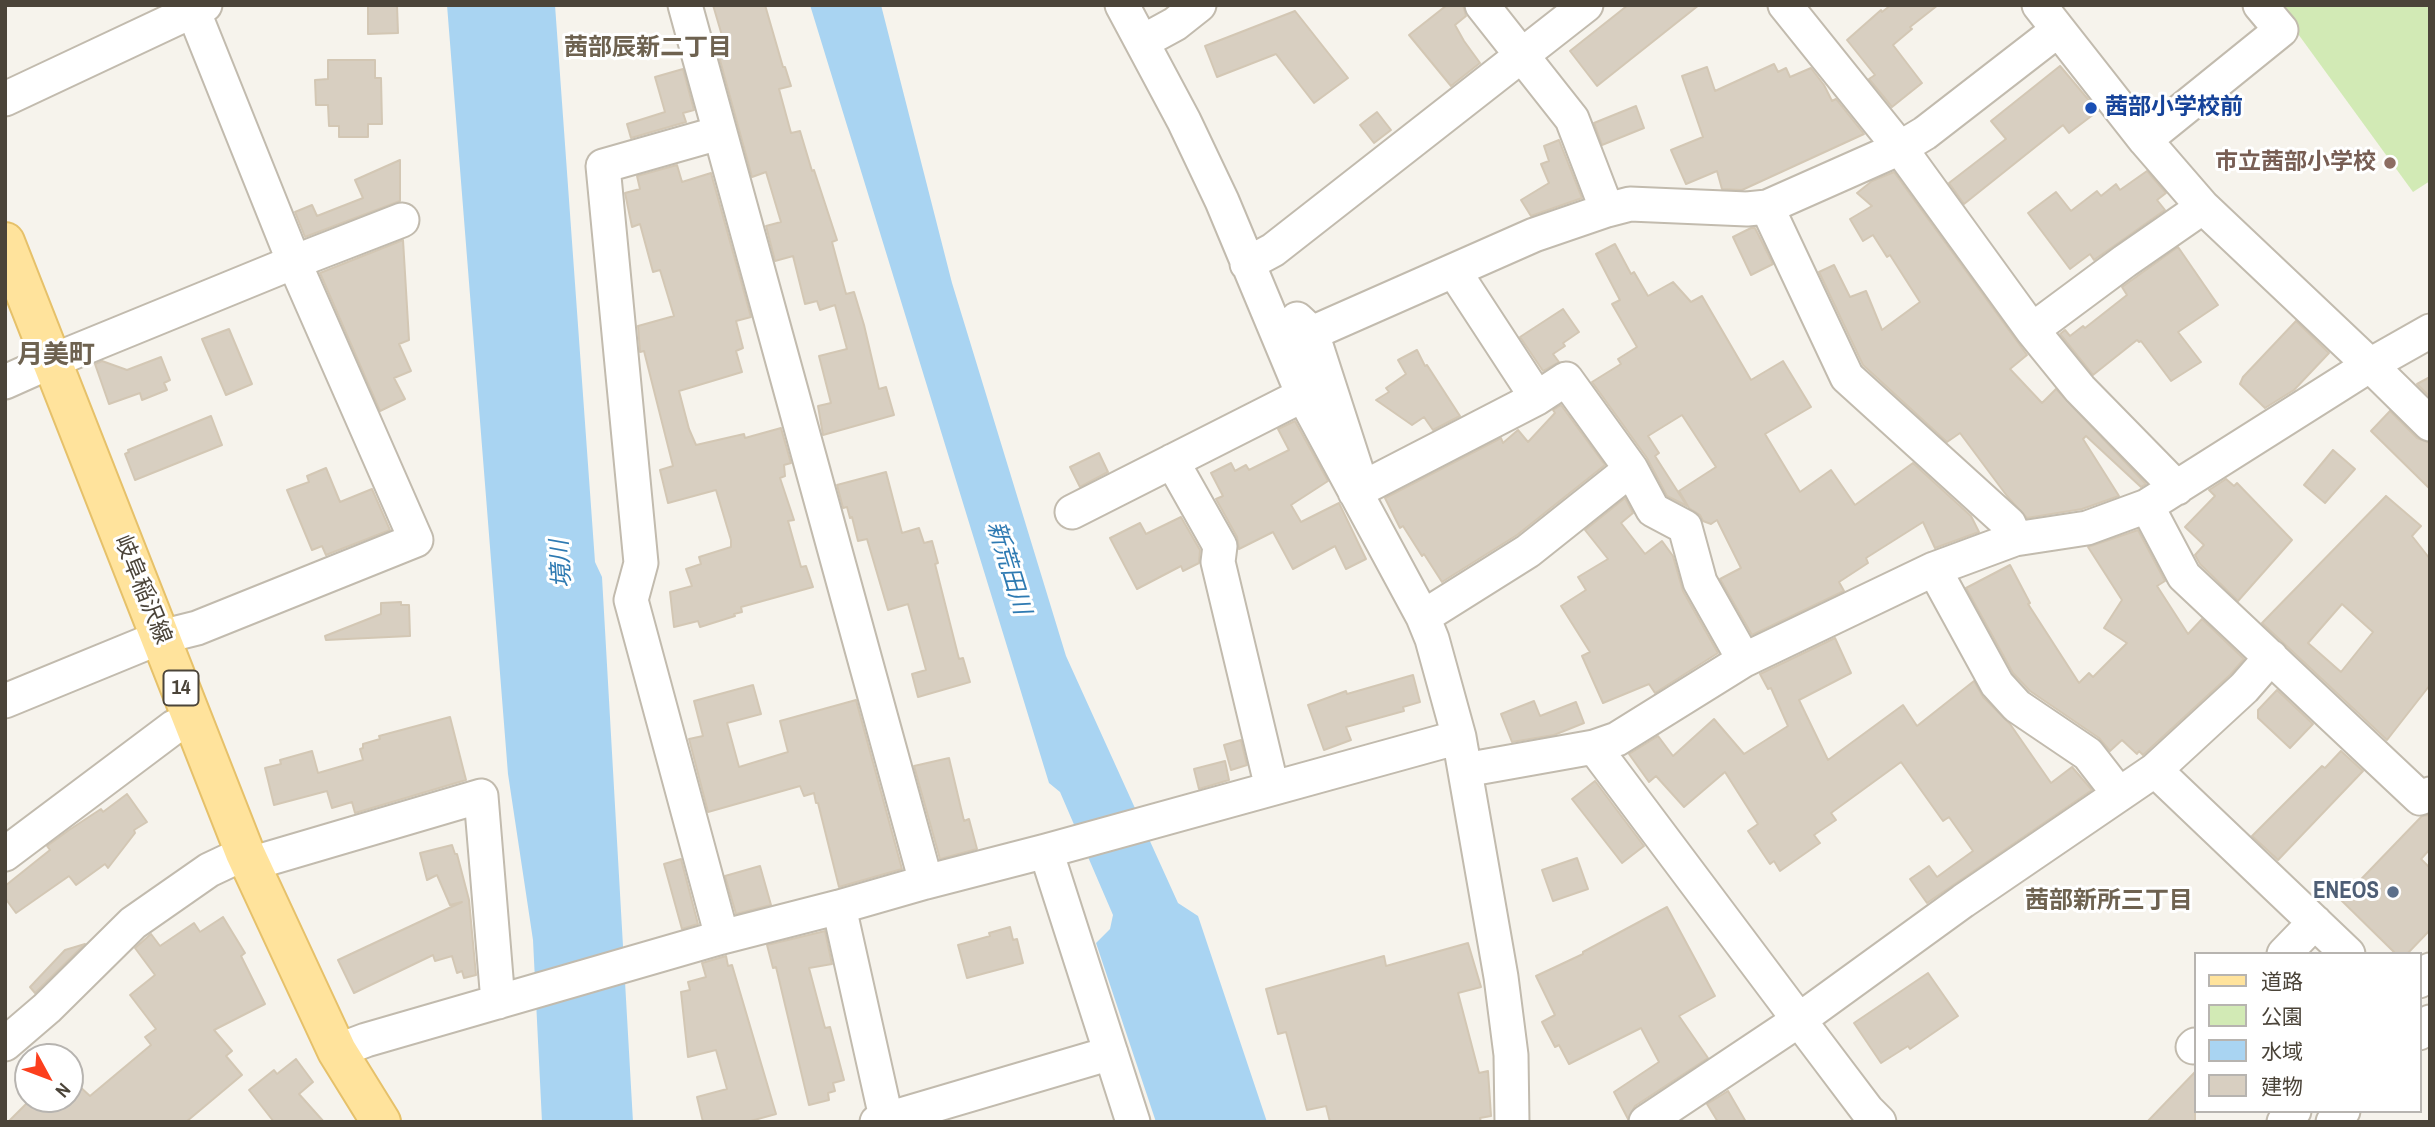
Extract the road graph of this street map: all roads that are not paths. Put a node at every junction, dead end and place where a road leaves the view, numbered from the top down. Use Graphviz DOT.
graph roads {
  1 [pos="685,5"];
  2 [pos="1122,5"];
  3 [pos="1199,5"];
  4 [pos="1482,5"];
  5 [pos="1586,5"];
  6 [pos="1785,5"];
  7 [pos="2260,5"];
  8 [pos="196,7"];
  9 [pos="2049,18"];
  10 [pos="1142,42"];
  11 [pos="1522,56"];
  12 [pos="5,99"];
  13 [pos="719,133"];
  14 [pos="2145,140"];
  15 [pos="1900,148"];
  16 [pos="2203,206"];
  17 [pos="1767,207"];
  18 [pos="1607,209"];
  19 [pos="402,220"];
  20 [pos="5,242"];
  21 [pos="294,262"];
  22 [pos="1247,264"];
  23 [pos="1454,271"];
  24 [pos="1261,298"];
  25 [pos="2032,330"];
  26 [pos="2430,331"];
  27 [pos="1312,333"];
  28 [pos="52,361"];
  29 [pos="2370,365"];
  30 [pos="5,382"];
  31 [pos="1303,395"];
  32 [pos="1537,398"];
  33 [pos="2430,424"];
  34 [pos="1172,461"];
  35 [pos="1631,469"];
  36 [pos="2177,488"];
  37 [pos="1355,492"];
  38 [pos="2147,506"];
  39 [pos="1072,512"];
  40 [pos="2015,539"];
  41 [pos="1934,569"];
  42 [pos="1423,617"];
  43 [pos="161,637"];
  44 [pos="2271,657"];
  45 [pos="1744,660"];
  46 [pos="5,701"];
  47 [pos="194,719"];
  48 [pos="1459,737"];
  49 [pos="1594,747"];
  50 [pos="1465,770"];
  51 [pos="2155,771"];
  52 [pos="1272,788"];
  53 [pos="2119,794"];
  54 [pos="2430,794"];
  55 [pos="1053,849"];
  56 [pos="5,854"];
  57 [pos="248,859"];
  58 [pos="926,882"];
  59 [pos="839,907"];
  60 [pos="2315,922"];
  61 [pos="722,937"];
  62 [pos="2286,952"];
  63 [pos="2346,952"];
  64 [pos="502,1001"];
  65 [pos="1799,1020"];
  66 [pos="5,1044"];
  67 [pos="337,1051"];
  68 [pos="1111,1053"];
  69 [pos="883,1121"];
  70 [pos="381,1122"];
  71 [pos="1133,1122"];
  72 [pos="1512,1122"];
  73 [pos="1646,1122"];
  74 [pos="1879,1122"];
  1 -- 13 [label="street"];
  2 -- 10 [label="street"];
  3 -- 10 [label="street"];
  4 -- 11 [label="street"];
  5 -- 11 [label="street"];
  6 -- 15 [label="street"];
  7 -- 14 [label="street"];
  8 -- 12 [label="street"];
  8 -- 21 [label="street"];
  9 -- 14 [label="street"];
  9 -- 15 [label="street"];
  10 -- 22 [label="street"];
  11 -- 18 [label="street"];
  11 -- 22 [label="street"];
  13 -- 58 [label="street"];
  13 -- 61 [label="street"];
  14 -- 16 [label="street"];
  15 -- 17 [label="street"];
  15 -- 25 [label="street"];
  16 -- 25 [label="street"];
  16 -- 29 [label="street"];
  17 -- 18 [label="street"];
  17 -- 40 [label="street"];
  18 -- 23 [label="street"];
  19 -- 21 [label="street"];
  20 -- 28 [label="main road, 岐阜稲沢線 / 14"];
  21 -- 28 [label="street"];
  21 -- 43 [label="street"];
  22 -- 24 [label="street"];
  23 -- 27 [label="street"];
  23 -- 32 [label="street"];
  24 -- 27 [label="street"];
  24 -- 31 [label="street"];
  25 -- 36 [label="street"];
  26 -- 29 [label="street"];
  27 -- 37 [label="street"];
  28 -- 30 [label="street"];
  28 -- 43 [label="main road, 岐阜稲沢線 / 14"];
  29 -- 33 [label="street"];
  29 -- 36 [label="street"];
  31 -- 34 [label="street"];
  31 -- 37 [label="street"];
  32 -- 35 [label="street"];
  32 -- 37 [label="street"];
  34 -- 39 [label="street"];
  34 -- 52 [label="street"];
  35 -- 42 [label="street"];
  35 -- 45 [label="street"];
  36 -- 38 [label="street"];
  37 -- 42 [label="street"];
  38 -- 40 [label="street"];
  38 -- 44 [label="street"];
  40 -- 41 [label="street"];
  41 -- 45 [label="street"];
  41 -- 53 [label="street"];
  42 -- 48 [label="street"];
  43 -- 46 [label="street"];
  43 -- 47 [label="main road, 岐阜稲沢線 / 14"];
  44 -- 51 [label="street"];
  44 -- 54 [label="street"];
  45 -- 49 [label="street"];
  47 -- 56 [label="street"];
  47 -- 57 [label="main road, 岐阜稲沢線 / 14"];
  48 -- 50 [label="street"];
  48 -- 52 [label="street"];
  49 -- 50 [label="street"];
  49 -- 65 [label="street"];
  50 -- 72 [label="street"];
  51 -- 53 [label="street"];
  51 -- 60 [label="street"];
  52 -- 55 [label="street"];
  53 -- 65 [label="street"];
  55 -- 58 [label="street"];
  55 -- 68 [label="street"];
  57 -- 64 [label="street"];
  57 -- 66 [label="street"];
  57 -- 67 [label="main road, 岐阜稲沢線 / 14"];
  58 -- 59 [label="street"];
  59 -- 61 [label="street"];
  59 -- 69 [label="street"];
  60 -- 62 [label="street"];
  60 -- 63 [label="street"];
  61 -- 64 [label="street"];
  64 -- 67 [label="street"];
  65 -- 73 [label="street"];
  65 -- 74 [label="street"];
  67 -- 70 [label="main road, 岐阜稲沢線 / 14"];
  68 -- 69 [label="street"];
  68 -- 71 [label="street"];
}
